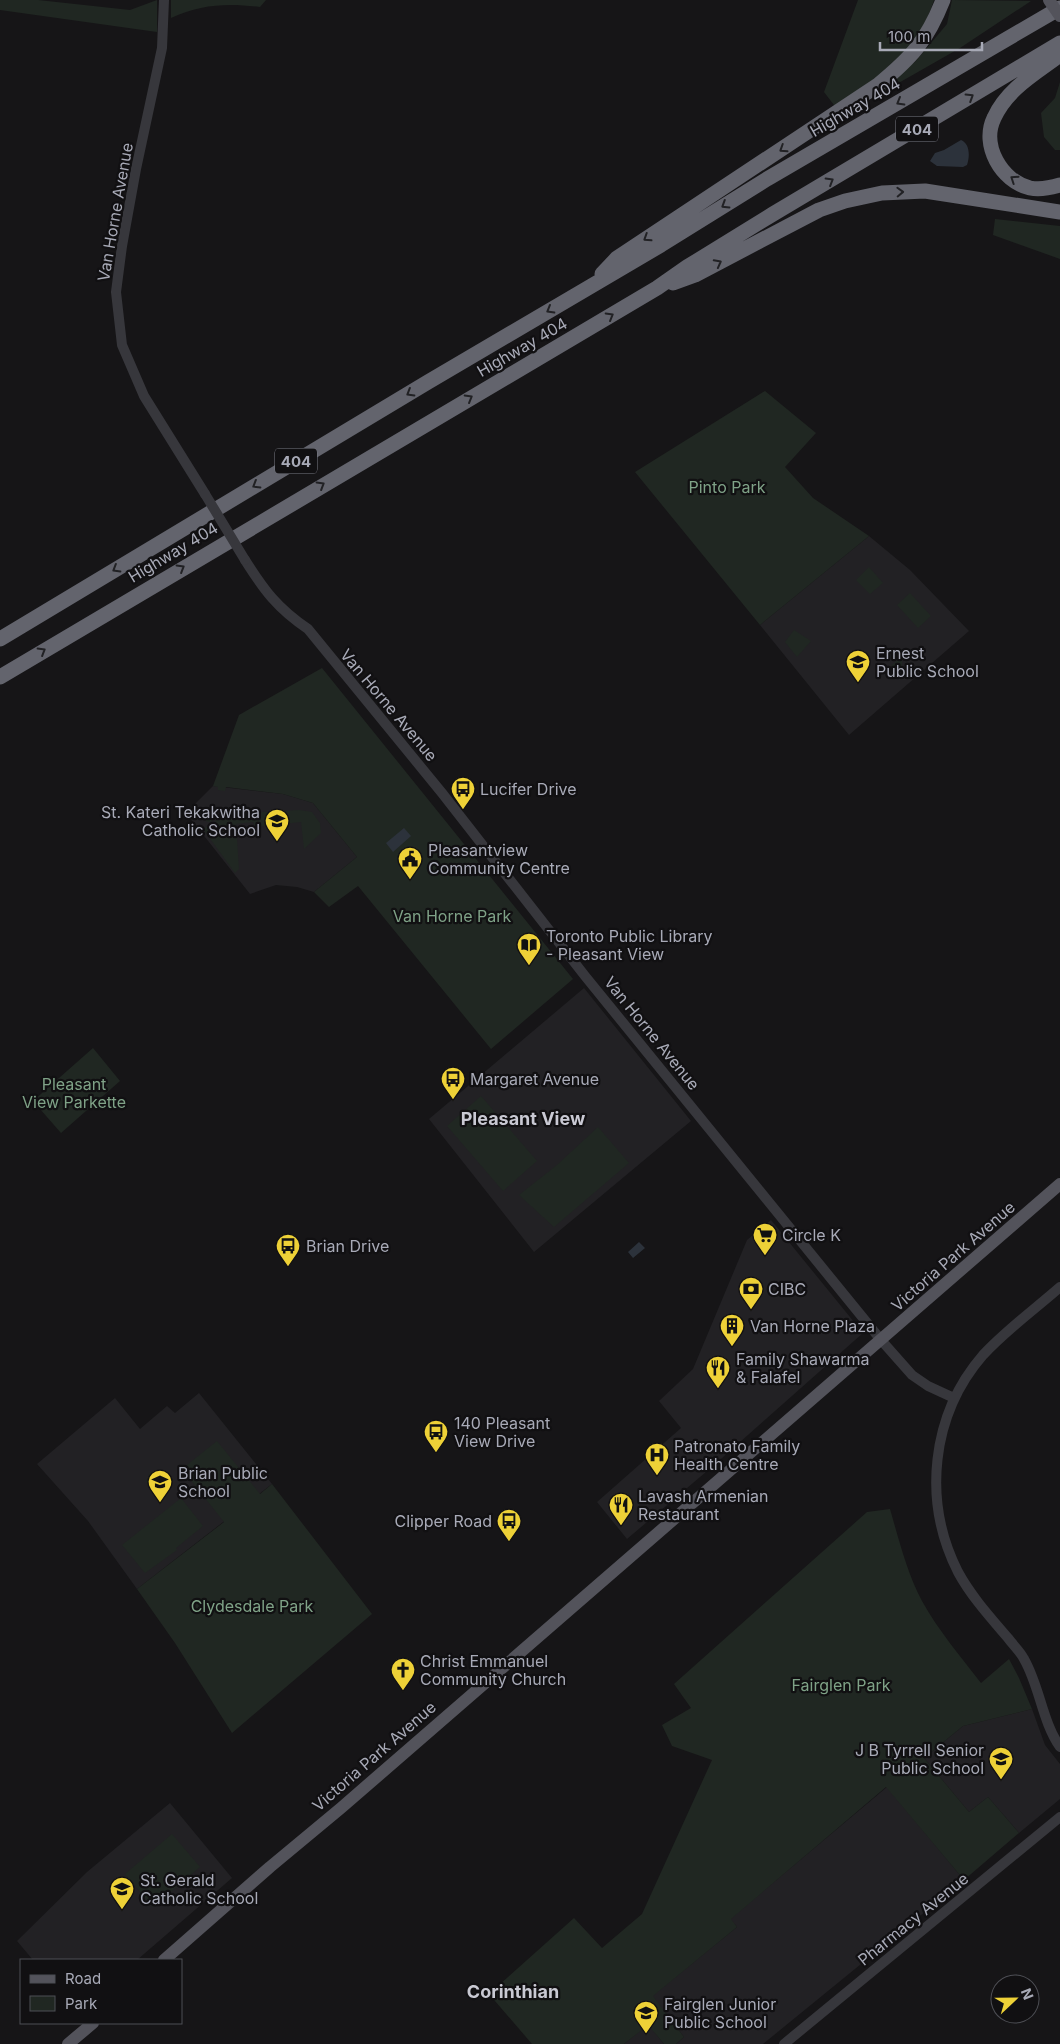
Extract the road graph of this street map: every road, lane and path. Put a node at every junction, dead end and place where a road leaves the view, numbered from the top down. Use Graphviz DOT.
graph roads {
  1 [pos="164,0"];
  2 [pos="943,0"];
  3 [pos="1050,0"];
  4 [pos="1060,8"];
  5 [pos="1060,16"];
  6 [pos="1003,42"];
  7 [pos="1060,43"];
  8 [pos="1060,54"];
  9 [pos="1060,185"];
  10 [pos="1060,212"];
  11 [pos="592,285"];
  12 [pos="657,288"];
  13 [pos="0,639"];
  14 [pos="0,677"];
  15 [pos="1060,1184"];
  16 [pos="1060,1287"];
  17 [pos="881,1340"];
  18 [pos="954,1398"];
  19 [pos="1060,1747"];
  20 [pos="1060,1817"];
  21 [pos="165,1959"];
  22 [pos="92,2024"];
  23 [pos="76,2041"];
  24 [pos="784,2044"];
  1 -- 17 [label="street, Van Horne Avenue, bridge"];
  2 -- 11 [label="highway, one-way"];
  3 -- 5 [label="main road, bridge"];
  3 -- 6 [label="highway"];
  4 -- 6 [label="highway, Highway 404 / 404"];
  6 -- 11 [label="highway, Highway 404 / 404, one-way"];
  12 -- 7 [label="highway, Highway 404 / 404, one-way"];
  9 -- 8 [label="highway, one-way"];
  12 -- 10 [label="highway, one-way"];
  11 -- 13 [label="highway, Highway 404 / 404, one-way"];
  14 -- 12 [label="highway, Highway 404 / 404, one-way"];
  15 -- 17 [label="main road, Victoria Park Avenue"];
  16 -- 18 [label="street"];
  17 -- 18 [label="street, Van Horne Avenue"];
  17 -- 21 [label="main road, Victoria Park Avenue"];
  18 -- 19 [label="street"];
  20 -- 24 [label="street, Pharmacy Avenue"];
  22 -- 23 [label="main road"];
}
